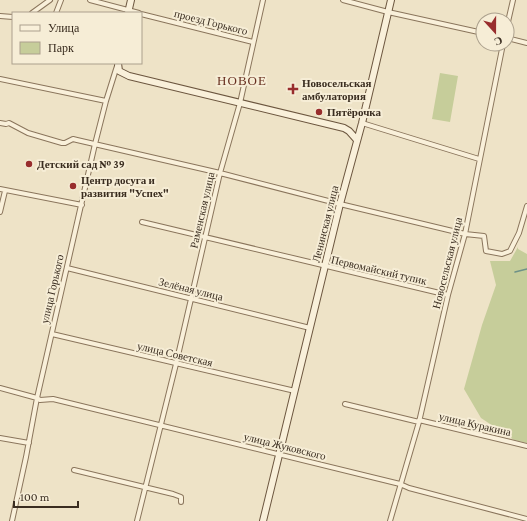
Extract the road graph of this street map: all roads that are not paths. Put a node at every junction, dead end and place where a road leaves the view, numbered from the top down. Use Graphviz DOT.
graph roads {
  1 [pos="50,0"];
  2 [pos="61,0"];
  3 [pos="90,0"];
  4 [pos="131,0"];
  5 [pos="263,0"];
  6 [pos="343,0"];
  7 [pos="391,0"];
  8 [pos="513,0"];
  9 [pos="33,12"];
  10 [pos="56,12"];
  11 [pos="128,12"];
  12 [pos="388,12"];
  13 [pos="510,12"];
  14 [pos="142,14"];
  15 [pos="0,16"];
  16 [pos="12,17"];
  17 [pos="475,31"];
  18 [pos="515,40"];
  19 [pos="253,42"];
  20 [pos="527,44"];
  21 [pos="501,52"];
  22 [pos="118,65"];
  23 [pos="0,80"];
  24 [pos="106,101"];
  25 [pos="240,103"];
  26 [pos="0,123"];
  27 [pos="362,123"];
  28 [pos="357,140"];
  29 [pos="95,144"];
  30 [pos="479,159"];
  31 [pos="220,173"];
  32 [pos="0,189"];
  33 [pos="5,190"];
  34 [pos="340,204"];
  35 [pos="82,205"];
  36 [pos="527,206"];
  37 [pos="0,212"];
  38 [pos="142,222"];
  39 [pos="465,234"];
  40 [pos="205,237"];
  41 [pos="325,266"];
  42 [pos="67,268"];
  43 [pos="448,295"];
  44 [pos="191,299"];
  45 [pos="310,328"];
  46 [pos="52,334"];
  47 [pos="176,364"];
  48 [pos="0,388"];
  49 [pos="295,391"];
  50 [pos="37,398"];
  51 [pos="345,404"];
  52 [pos="419,421"];
  53 [pos="160,425"];
  54 [pos="0,438"];
  55 [pos="29,443"];
  56 [pos="527,446"];
  57 [pos="280,454"];
  58 [pos="74,470"];
  59 [pos="400,484"];
  60 [pos="145,487"];
  61 [pos="181,502"];
  62 [pos="527,519"];
  63 [pos="12,521"];
  64 [pos="137,521"];
  65 [pos="263,521"];
  66 [pos="390,521"];
  1 -- 9 [label="street"];
  2 -- 10 [label="street"];
  3 -- 11 [label="street, проезд Горького"];
  4 -- 11 [label="street"];
  5 -- 19 [label="street, Раменская улица"];
  6 -- 12 [label="street"];
  7 -- 12 [label="street, Ленинская улица"];
  8 -- 13 [label="street"];
  12 -- 17 [label="street"];
  12 -- 27 [label="street, Ленинская улица"];
  14 -- 19 [label="street, проезд Горького"];
  15 -- 16 [label="street"];
  18 -- 20 [label="street"];
  19 -- 25 [label="street, Раменская улица"];
  21 -- 30 [label="street, Новосельская улица"];
  22 -- 24 [label="street, улица Горького"];
  22 -- 25 [label="street"];
  23 -- 24 [label="street"];
  24 -- 29 [label="street, улица Горького"];
  25 -- 28 [label="street"];
  25 -- 31 [label="street, Раменская улица"];
  26 -- 29 [label="street"];
  27 -- 28 [label="street, Ленинская улица"];
  27 -- 30 [label="street"];
  28 -- 34 [label="street, Ленинская улица"];
  29 -- 31 [label="street"];
  29 -- 35 [label="street, улица Горького"];
  30 -- 39 [label="street, Новосельская улица"];
  31 -- 34 [label="street"];
  31 -- 40 [label="street, Раменская улица"];
  32 -- 33 [label="street"];
  33 -- 35 [label="street"];
  33 -- 37 [label="street"];
  34 -- 39 [label="street"];
  34 -- 41 [label="street, Ленинская улица"];
  35 -- 42 [label="street, улица Горького"];
  36 -- 39 [label="street"];
  38 -- 40 [label="street, Первомайский тупик"];
  39 -- 43 [label="street, Новосельская улица"];
  40 -- 41 [label="street, Первомайский тупик"];
  40 -- 44 [label="street, Раменская улица"];
  41 -- 43 [label="street, Первомайский тупик"];
  41 -- 45 [label="street, Ленинская улица"];
  42 -- 44 [label="street, Зелёная улица"];
  42 -- 46 [label="street, улица Горького"];
  43 -- 52 [label="street, Новосельская улица"];
  44 -- 45 [label="street, Зелёная улица"];
  44 -- 47 [label="street, Раменская улица"];
  45 -- 49 [label="street, Ленинская улица"];
  46 -- 47 [label="street, улица Советская"];
  46 -- 50 [label="street, улица Горького"];
  47 -- 49 [label="street, улица Советская"];
  47 -- 53 [label="street, Раменская улица"];
  48 -- 50 [label="street, улица Жуковского"];
  49 -- 57 [label="street, Ленинская улица"];
  50 -- 53 [label="street, улица Жуковского"];
  50 -- 55 [label="street, улица Горького"];
  51 -- 52 [label="street, улица Куракина"];
  52 -- 56 [label="street, улица Куракина"];
  52 -- 59 [label="street, Новосельская улица"];
  53 -- 57 [label="street, улица Жуковского"];
  53 -- 60 [label="street, Раменская улица"];
  54 -- 55 [label="street"];
  55 -- 63 [label="street, улица Горького"];
  57 -- 59 [label="street, улица Жуковского"];
  57 -- 65 [label="street, Ленинская улица"];
  58 -- 60 [label="street"];
  59 -- 62 [label="street, улица Жуковского"];
  59 -- 66 [label="street, Новосельская улица"];
  60 -- 61 [label="street"];
  60 -- 64 [label="street, Раменская улица"];
}
